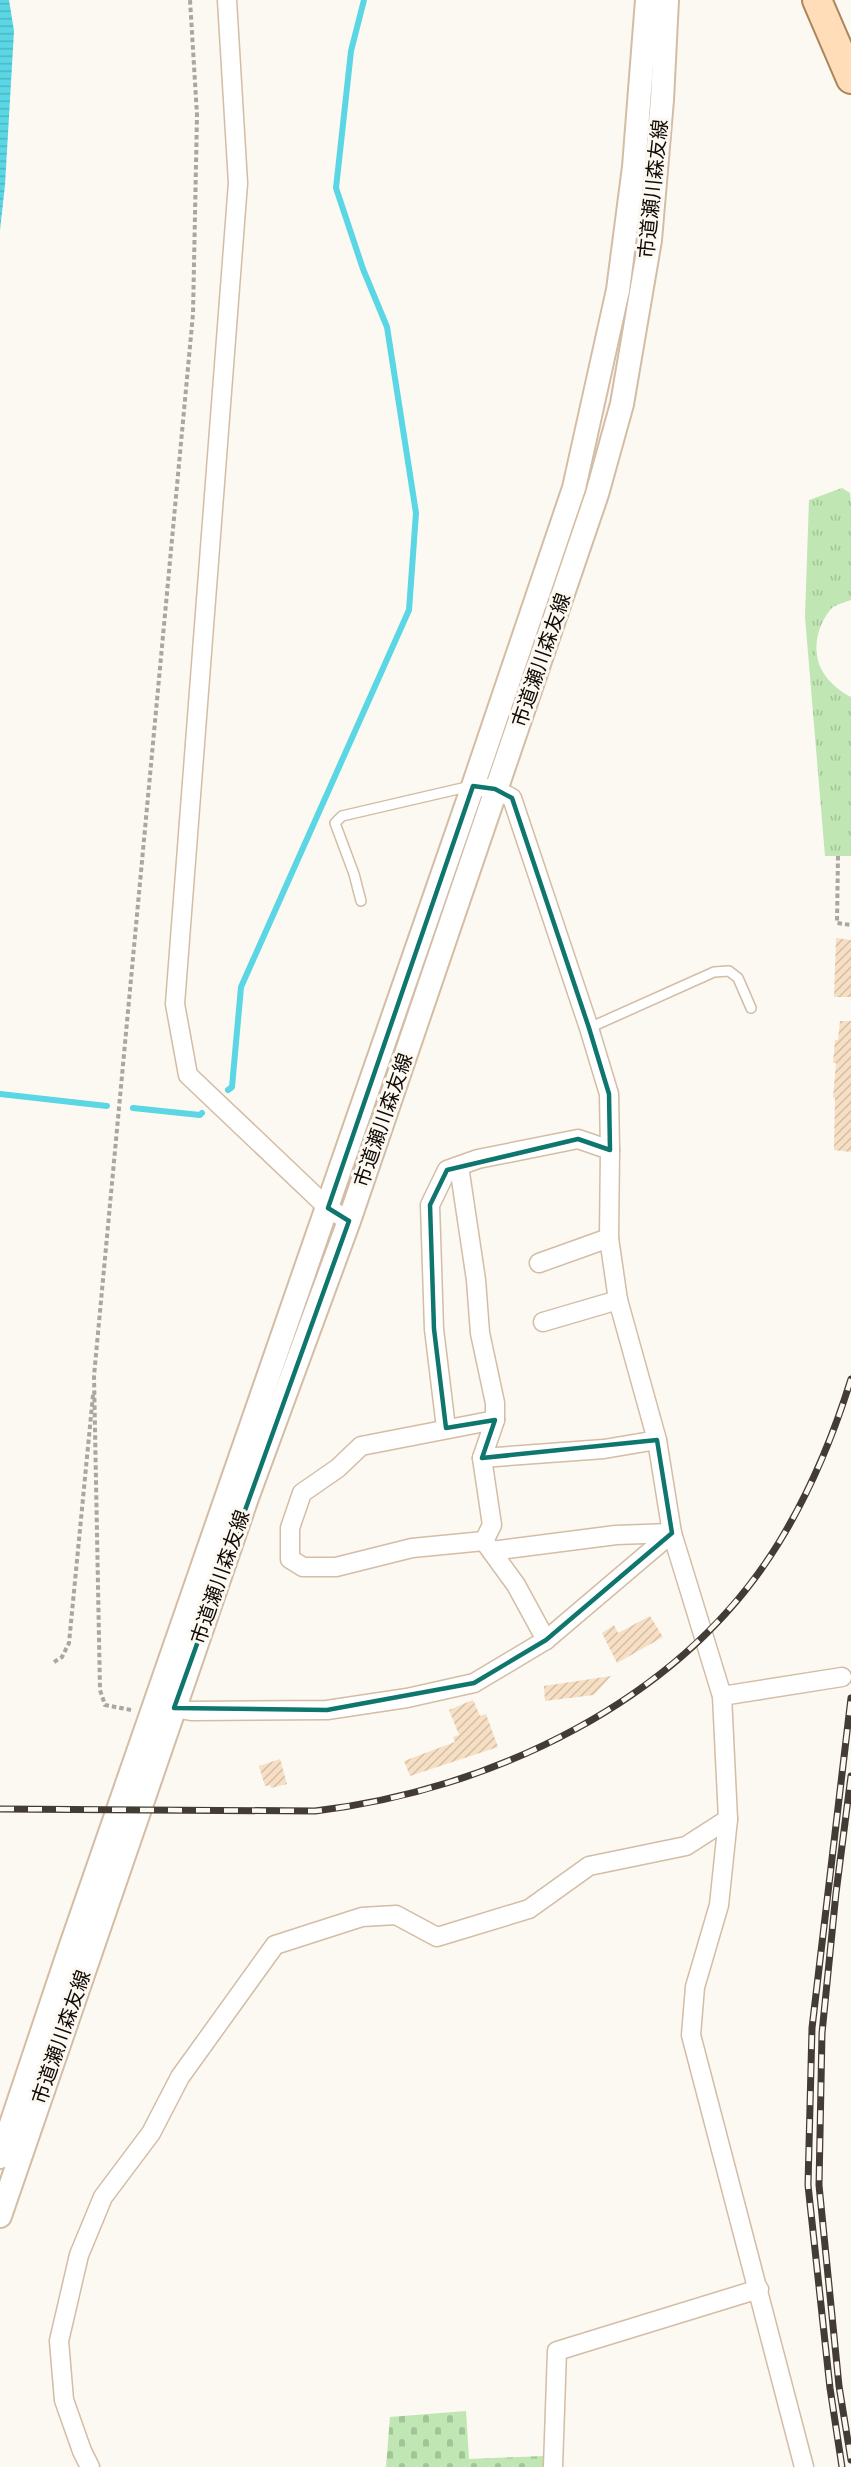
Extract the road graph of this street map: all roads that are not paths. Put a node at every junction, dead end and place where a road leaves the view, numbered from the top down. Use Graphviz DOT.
graph roads {
  1 [pos="227,0"];
  2 [pos="646,0"];
  3 [pos="667,0"];
  4 [pos="817,0"];
  5 [pos="851,79"];
  6 [pos="484,788"];
  7 [pos="361,901"];
  8 [pos="751,1008"];
  9 [pos="589,1028"];
  10 [pos="610,1150"];
  11 [pos="459,1166"];
  12 [pos="328,1208"];
  13 [pos="349,1221"];
  14 [pos="609,1238"];
  15 [pos="539,1263"];
  16 [pos="618,1300"];
  17 [pos="543,1322"];
  18 [pos="495,1420"];
  19 [pos="446,1428"];
  20 [pos="657,1440"];
  21 [pos="482,1458"];
  22 [pos="672,1533"];
  23 [pos="488,1546"];
  24 [pos="546,1640"];
  25 [pos="842,1677"];
  26 [pos="722,1696"];
  27 [pos="174,1708"];
  28 [pos="728,1819"];
  29 [pos="0,2157"];
  30 [pos="0,2216"];
  31 [pos="759,2289"];
  32 [pos="90,2467"];
  33 [pos="553,2467"];
  34 [pos="804,2467"];
  1 -- 12 [label="street"];
  2 -- 6 [label="street, 市道瀬川森友線"];
  3 -- 6 [label="street, 市道瀬川森友線"];
  4 -- 5 [label="main road"];
  6 -- 7 [label="lane"];
  6 -- 9 [label="street"];
  6 -- 12 [label="street, 市道瀬川森友線"];
  6 -- 13 [label="street, 市道瀬川森友線"];
  8 -- 9 [label="lane"];
  9 -- 10 [label="street"];
  10 -- 11 [label="street"];
  10 -- 14 [label="street"];
  11 -- 18 [label="street"];
  11 -- 19 [label="street"];
  12 -- 13 [label="street"];
  12 -- 29 [label="street, 市道瀬川森友線"];
  13 -- 27 [label="street, 市道瀬川森友線"];
  14 -- 15 [label="street"];
  14 -- 16 [label="street"];
  16 -- 17 [label="street"];
  16 -- 20 [label="street"];
  18 -- 19 [label="street"];
  18 -- 21 [label="street"];
  19 -- 23 [label="street"];
  20 -- 21 [label="street"];
  20 -- 22 [label="street"];
  21 -- 23 [label="street"];
  22 -- 23 [label="street"];
  22 -- 24 [label="street"];
  22 -- 26 [label="street"];
  23 -- 24 [label="street"];
  24 -- 27 [label="street"];
  25 -- 26 [label="street"];
  26 -- 28 [label="street"];
  27 -- 30 [label="street, 市道瀬川森友線"];
  28 -- 31 [label="street"];
  28 -- 32 [label="street"];
  31 -- 33 [label="street"];
  31 -- 34 [label="street"];
}
